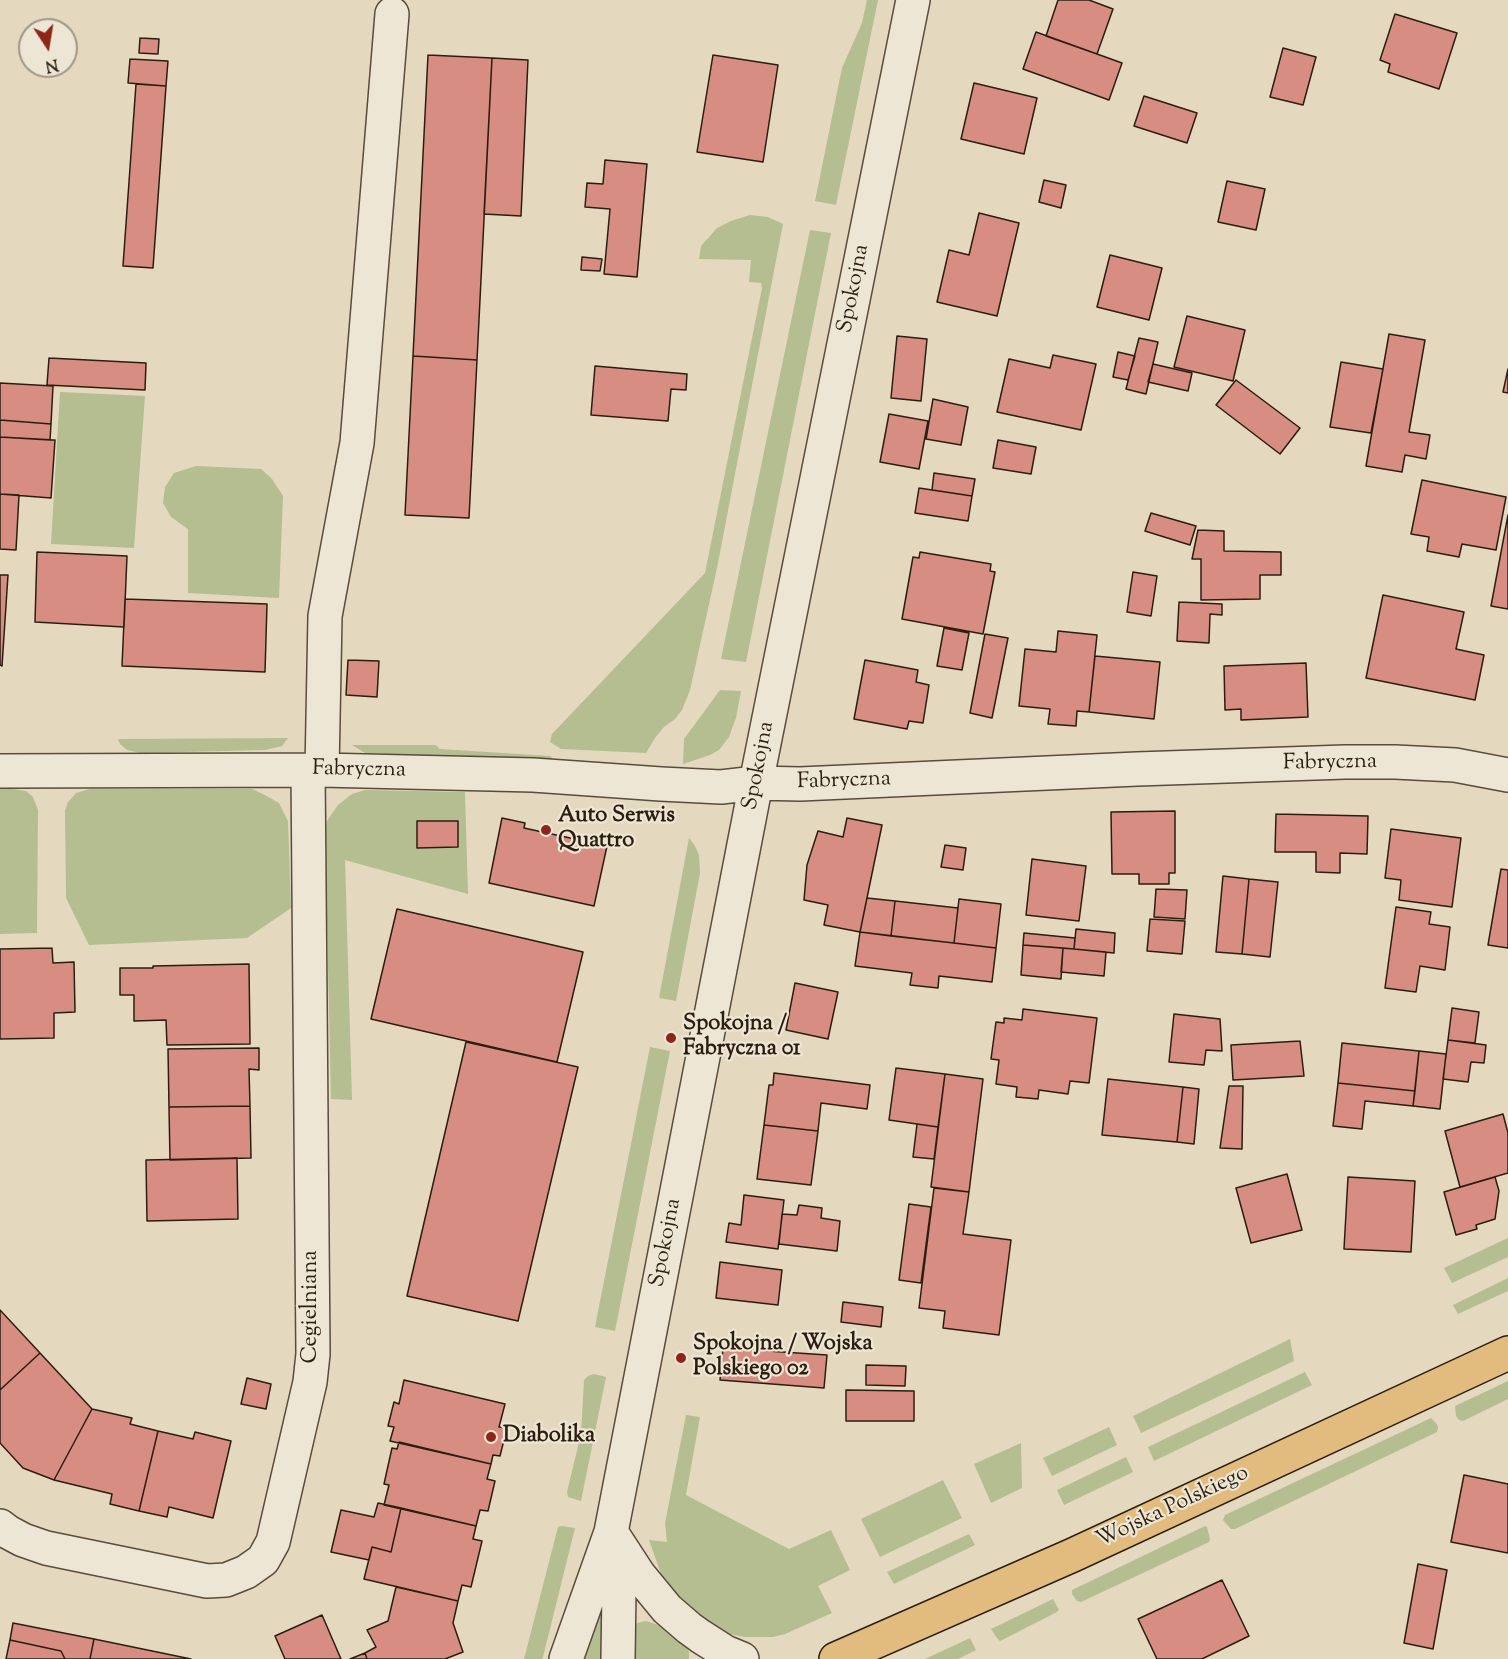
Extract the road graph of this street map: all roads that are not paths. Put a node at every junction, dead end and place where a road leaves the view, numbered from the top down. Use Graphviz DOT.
graph roads {
  1 [pos="913,0"];
  2 [pos="392,14"];
  3 [pos="315,770"];
  4 [pos="0,771"];
  5 [pos="1508,775"];
  6 [pos="756,783"];
  7 [pos="1508,1353"];
  8 [pos="0,1526"];
  9 [pos="611,1532"];
  10 [pos="566,1659"];
  11 [pos="618,1659"];
  12 [pos="742,1659"];
  13 [pos="836,1659"];
  1 -- 6 [label="street, Spokojna"];
  2 -- 3 [label="street, Cegielniana"];
  3 -- 4 [label="street, Fabryczna"];
  3 -- 6 [label="street, Fabryczna"];
  3 -- 8 [label="street, Cegielniana"];
  5 -- 6 [label="street, Fabryczna"];
  6 -- 9 [label="street, Spokojna"];
  7 -- 13 [label="main road, Wojska Polskiego"];
  9 -- 10 [label="street, Spokojna"];
  9 -- 11 [label="street, Spokojna"];
  9 -- 12 [label="street"];
}
